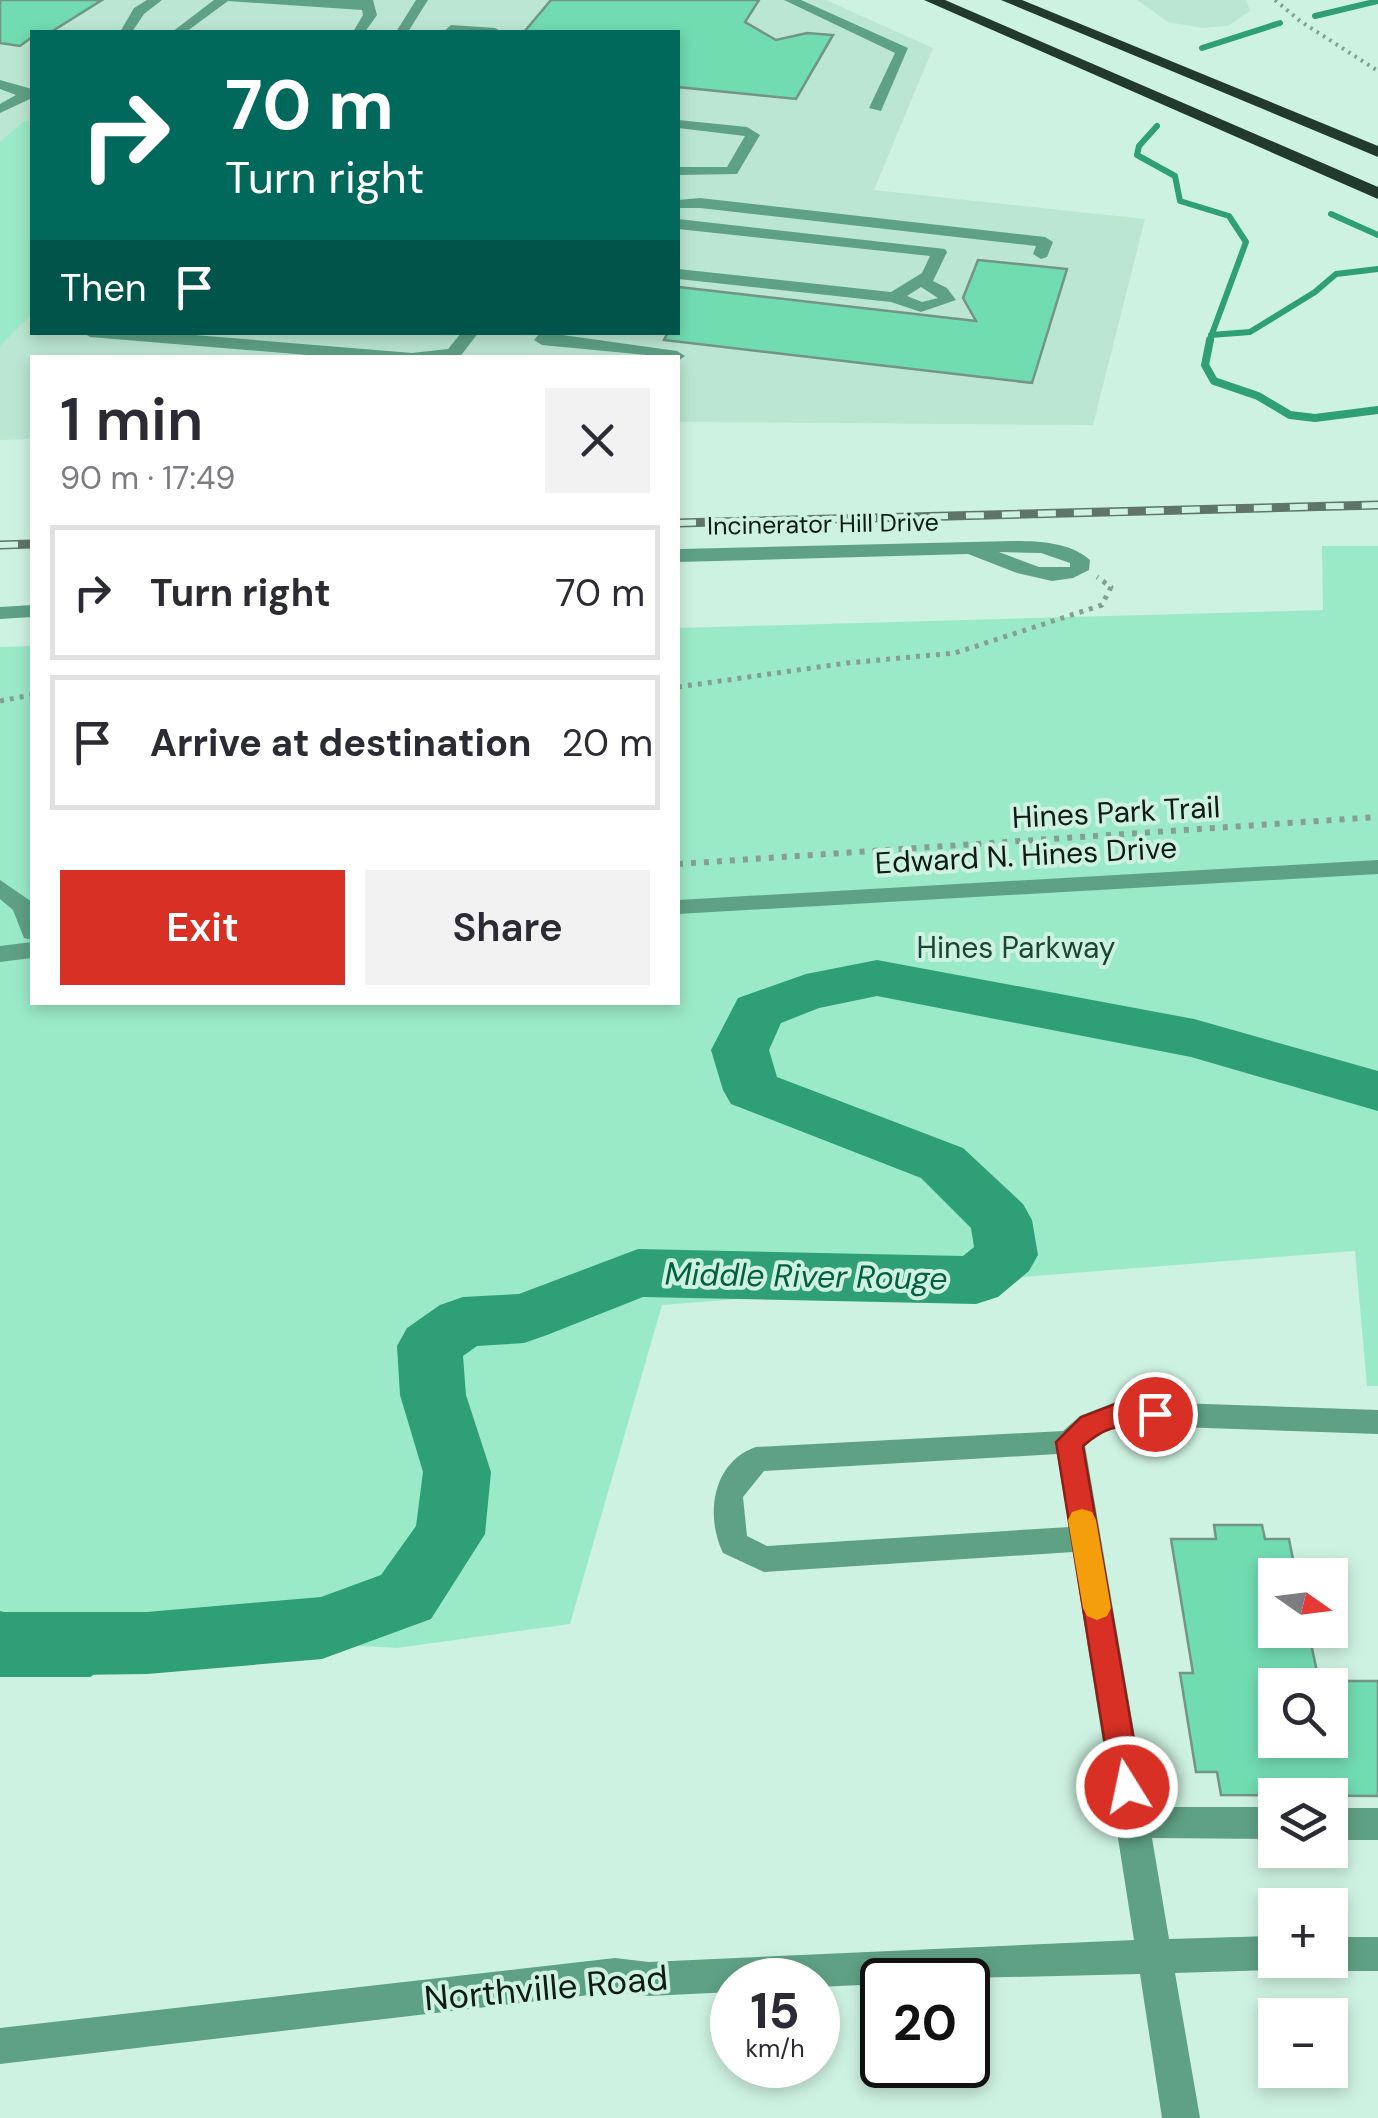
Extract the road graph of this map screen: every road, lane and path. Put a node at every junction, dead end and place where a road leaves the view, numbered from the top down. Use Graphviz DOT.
graph roads {
  1 [pos="156,0"];
  2 [pos="222,0"];
  3 [pos="234,0"];
  4 [pos="422,0"];
  5 [pos="790,0"];
  6 [pos="932,0"];
  7 [pos="1009,0"];
  8 [pos="1275,0"];
  9 [pos="368,3"];
  10 [pos="1071,6"];
  11 [pos="127,30"];
  12 [pos="181,30"];
  13 [pos="360,30"];
  14 [pos="403,30"];
  15 [pos="1378,71"];
  16 [pos="0,87"];
  17 [pos="30,95"];
  18 [pos="30,95"];
  19 [pos="876,108"];
  20 [pos="0,109"];
  21 [pos="1305,121"];
  22 [pos="680,124"];
  23 [pos="1378,152"];
  24 [pos="680,171"];
  25 [pos="1378,194"];
  26 [pos="680,204"];
  27 [pos="826,217"];
  28 [pos="680,224"];
  29 [pos="832,240"];
  30 [pos="1042,254"];
  31 [pos="680,274"];
  32 [pos="922,281"];
  33 [pos="894,297"];
  34 [pos="127,335"];
  35 [pos="468,335"];
  36 [pos="548,335"];
  37 [pos="375,355"];
  38 [pos="442,355"];
  39 [pos="669,355"];
  40 [pos="680,556"];
  41 [pos="1080,564"];
  42 [pos="30,611"];
  43 [pos="0,613"];
  44 [pos="680,687"];
  45 [pos="30,695"];
  46 [pos="0,701"];
  47 [pos="1378,817"];
  48 [pos="680,864"];
  49 [pos="1378,867"];
  50 [pos="0,887"];
  51 [pos="680,907"];
  52 [pos="30,926"];
  53 [pos="30,950"];
  54 [pos="0,954"];
  55 [pos="1378,1422"];
  56 [pos="1070,1442"];
  57 [pos="1085,1539"];
  58 [pos="1133,1822"];
  59 [pos="1258,1823"];
  60 [pos="1348,1824"];
  61 [pos="1378,1824"];
  62 [pos="1258,1953"];
  63 [pos="1348,1954"];
  64 [pos="1378,1954"];
  65 [pos="1155,1955"];
  66 [pos="0,2046"];
  67 [pos="1181,2118"];
  1 -- 11 [label="street"];
  2 -- 12 [label="street"];
  3 -- 9 [label="street"];
  4 -- 14 [label="street"];
  5 -- 19 [label="street"];
  6 -- 25 [label="highway"];
  7 -- 21 [label="highway"];
  8 -- 15 [label="path"];
  9 -- 13 [label="street"];
  10 -- 21 [label="highway"];
  16 -- 17 [label="street"];
  18 -- 20 [label="street"];
  21 -- 23 [label="highway"];
  22 -- 24 [label="street"];
  26 -- 27 [label="street"];
  27 -- 29 [label="street"];
  27 -- 30 [label="street"];
  28 -- 29 [label="street"];
  29 -- 32 [label="street"];
  31 -- 33 [label="street"];
  32 -- 33 [label="street"];
  32 -- 33 [label="street"];
  34 -- 37 [label="street"];
  35 -- 38 [label="street"];
  36 -- 39 [label="street"];
  40 -- 41 [label="street, Incinerator Hill Drive"];
  41 -- 44 [label="path"];
  42 -- 43 [label="street"];
  45 -- 46 [label="path"];
  47 -- 48 [label="path, Hines Park Trail"];
  49 -- 51 [label="street, Edward N. Hines Drive"];
  50 -- 52 [label="street"];
  53 -- 54 [label="street"];
  55 -- 56 [label="street"];
  56 -- 57 [label="street"];
  56 -- 57 [label="street"];
  57 -- 58 [label="street"];
  58 -- 59 [label="street"];
  58 -- 65 [label="street"];
  60 -- 61 [label="street"];
  62 -- 65 [label="street, Northville Road"];
  63 -- 64 [label="street"];
  65 -- 66 [label="street, Northville Road"];
  65 -- 67 [label="street"];
}
